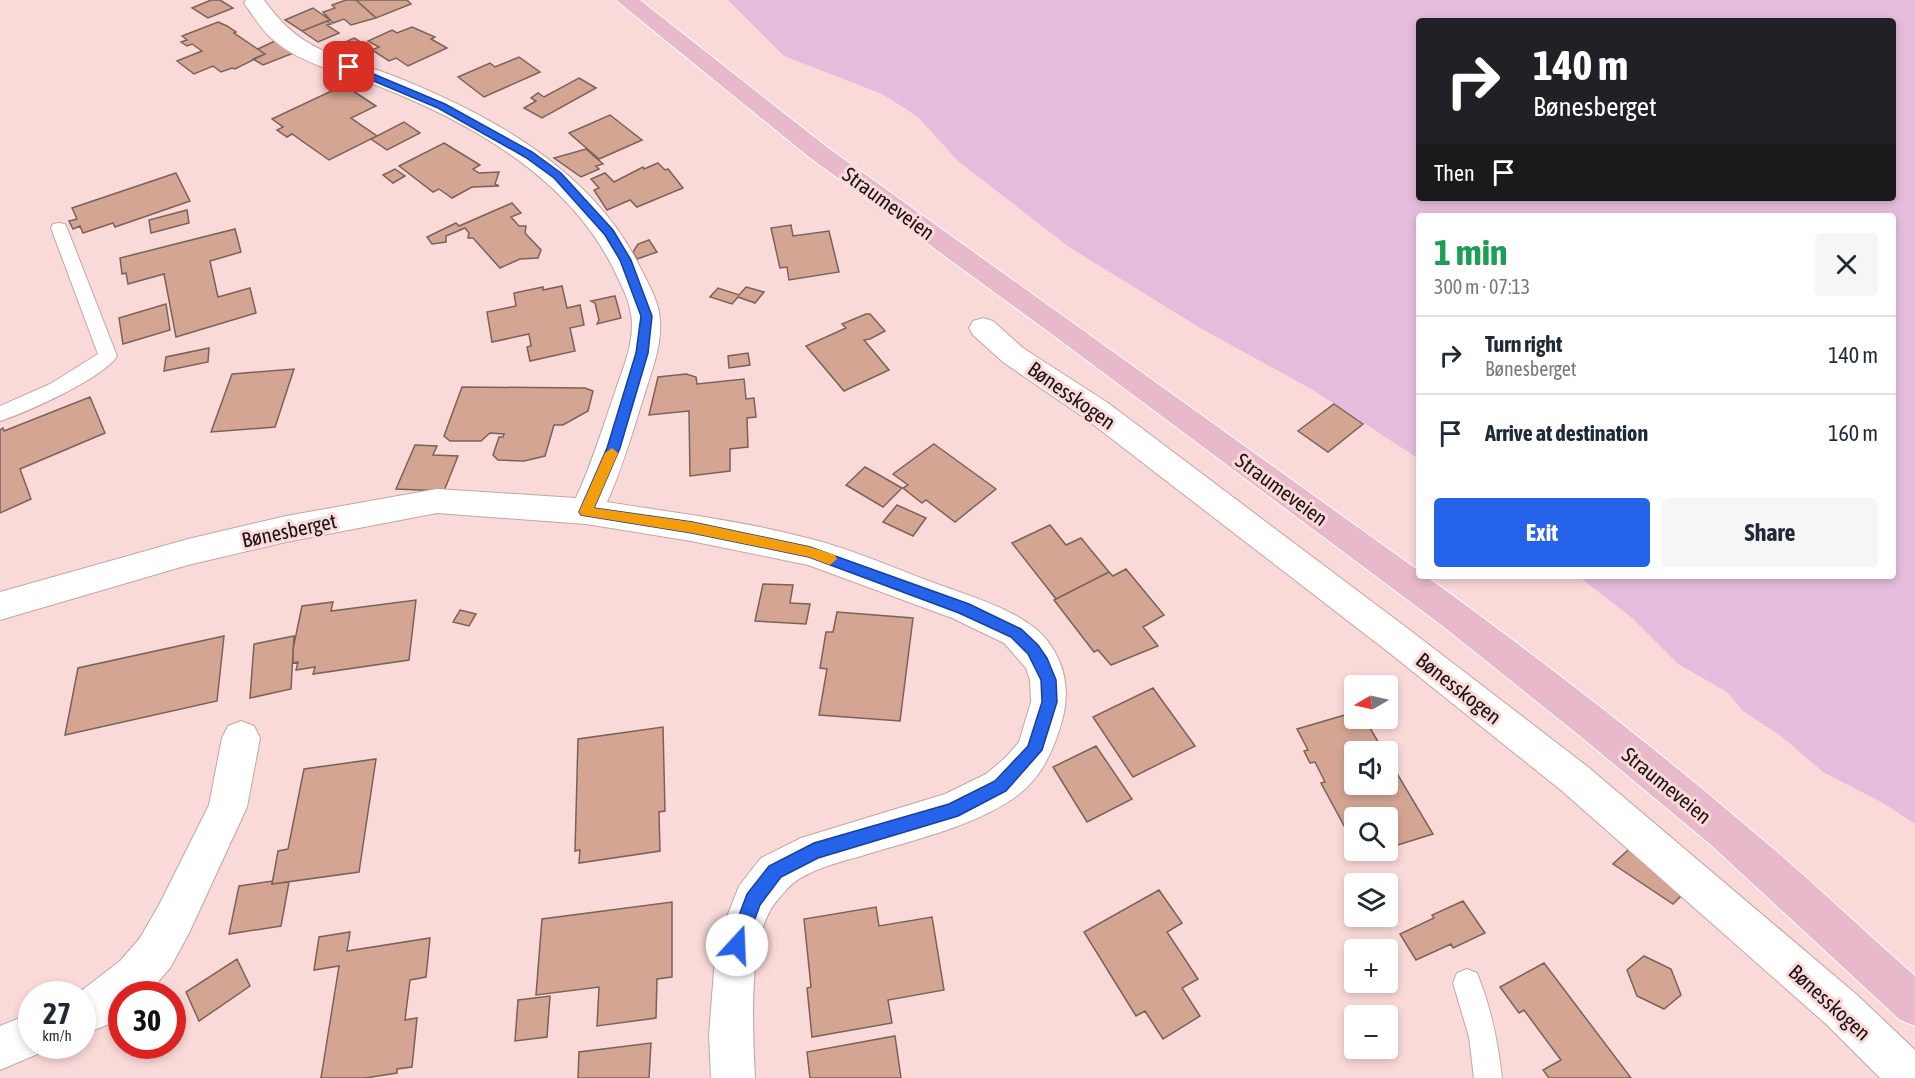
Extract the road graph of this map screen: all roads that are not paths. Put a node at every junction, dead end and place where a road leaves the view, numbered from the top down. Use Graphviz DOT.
graph roads {
  1 [pos="627,0"];
  2 [pos="255,3"];
  3 [pos="59,228"];
  4 [pos="983,328"];
  5 [pos="0,414"];
  6 [pos="586,512"];
  7 [pos="0,606"];
  8 [pos="241,738"];
  9 [pos="1467,983"];
  10 [pos="1915,1005"];
  11 [pos="96,1007"];
  12 [pos="18,1041"];
  13 [pos="0,1048"];
  14 [pos="733,1078"];
  15 [pos="1488,1078"];
  16 [pos="1912,1078"];
  1 -- 10 [label="main road, Straumeveien"];
  2 -- 6 [label="street"];
  3 -- 5 [label="lane"];
  4 -- 16 [label="street, Bønesskogen"];
  6 -- 7 [label="street, Bønesberget"];
  6 -- 14 [label="street, Bønesberget"];
  8 -- 11 [label="street"];
  9 -- 15 [label="lane"];
  12 -- 13 [label="street"];
}
